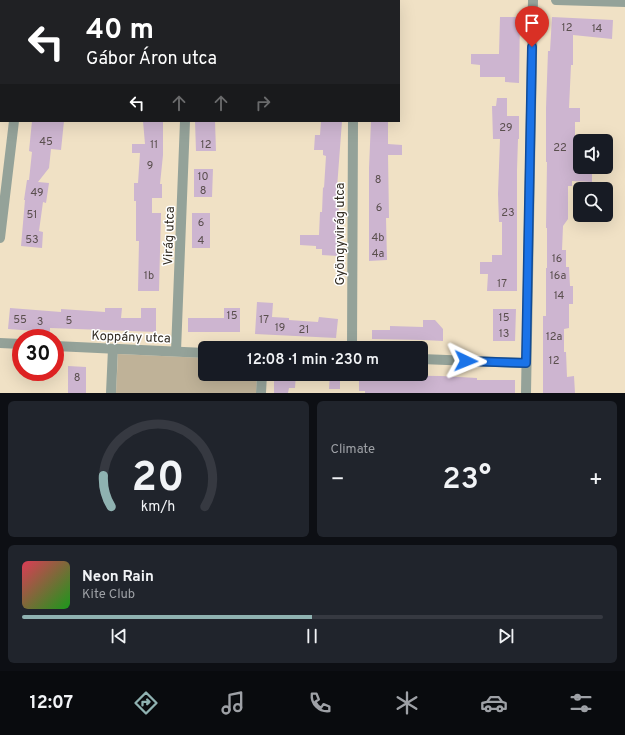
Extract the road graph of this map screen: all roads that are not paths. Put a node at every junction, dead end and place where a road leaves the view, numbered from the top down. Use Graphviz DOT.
graph roads {
  1 [pos="533,0"];
  2 [pos="556,0"];
  3 [pos="625,2"];
  4 [pos="14,122"];
  5 [pos="185,122"];
  6 [pos="352,122"];
  7 [pos="0,238"];
  8 [pos="352,341"];
  9 [pos="0,343"];
  10 [pos="12,344"];
  11 [pos="64,346"];
  12 [pos="113,349"];
  13 [pos="176,351"];
  14 [pos="198,353"];
  15 [pos="428,359"];
  16 [pos="526,363"];
  17 [pos="262,381"];
  18 [pos="111,393"];
  19 [pos="261,393"];
  20 [pos="526,393"];
  1 -- 16 [label="street"];
  2 -- 3 [label="street"];
  4 -- 7 [label="street"];
  5 -- 13 [label="street, Virág utca"];
  6 -- 8 [label="street, Gyöngyvirág utca"];
  9 -- 10 [label="street"];
  11 -- 12 [label="street, Koppány utca"];
  12 -- 13 [label="street, Koppány utca"];
  12 -- 18 [label="street"];
  13 -- 14 [label="street, Koppány utca"];
  15 -- 16 [label="street"];
  16 -- 20 [label="street"];
  17 -- 19 [label="street"];
}
